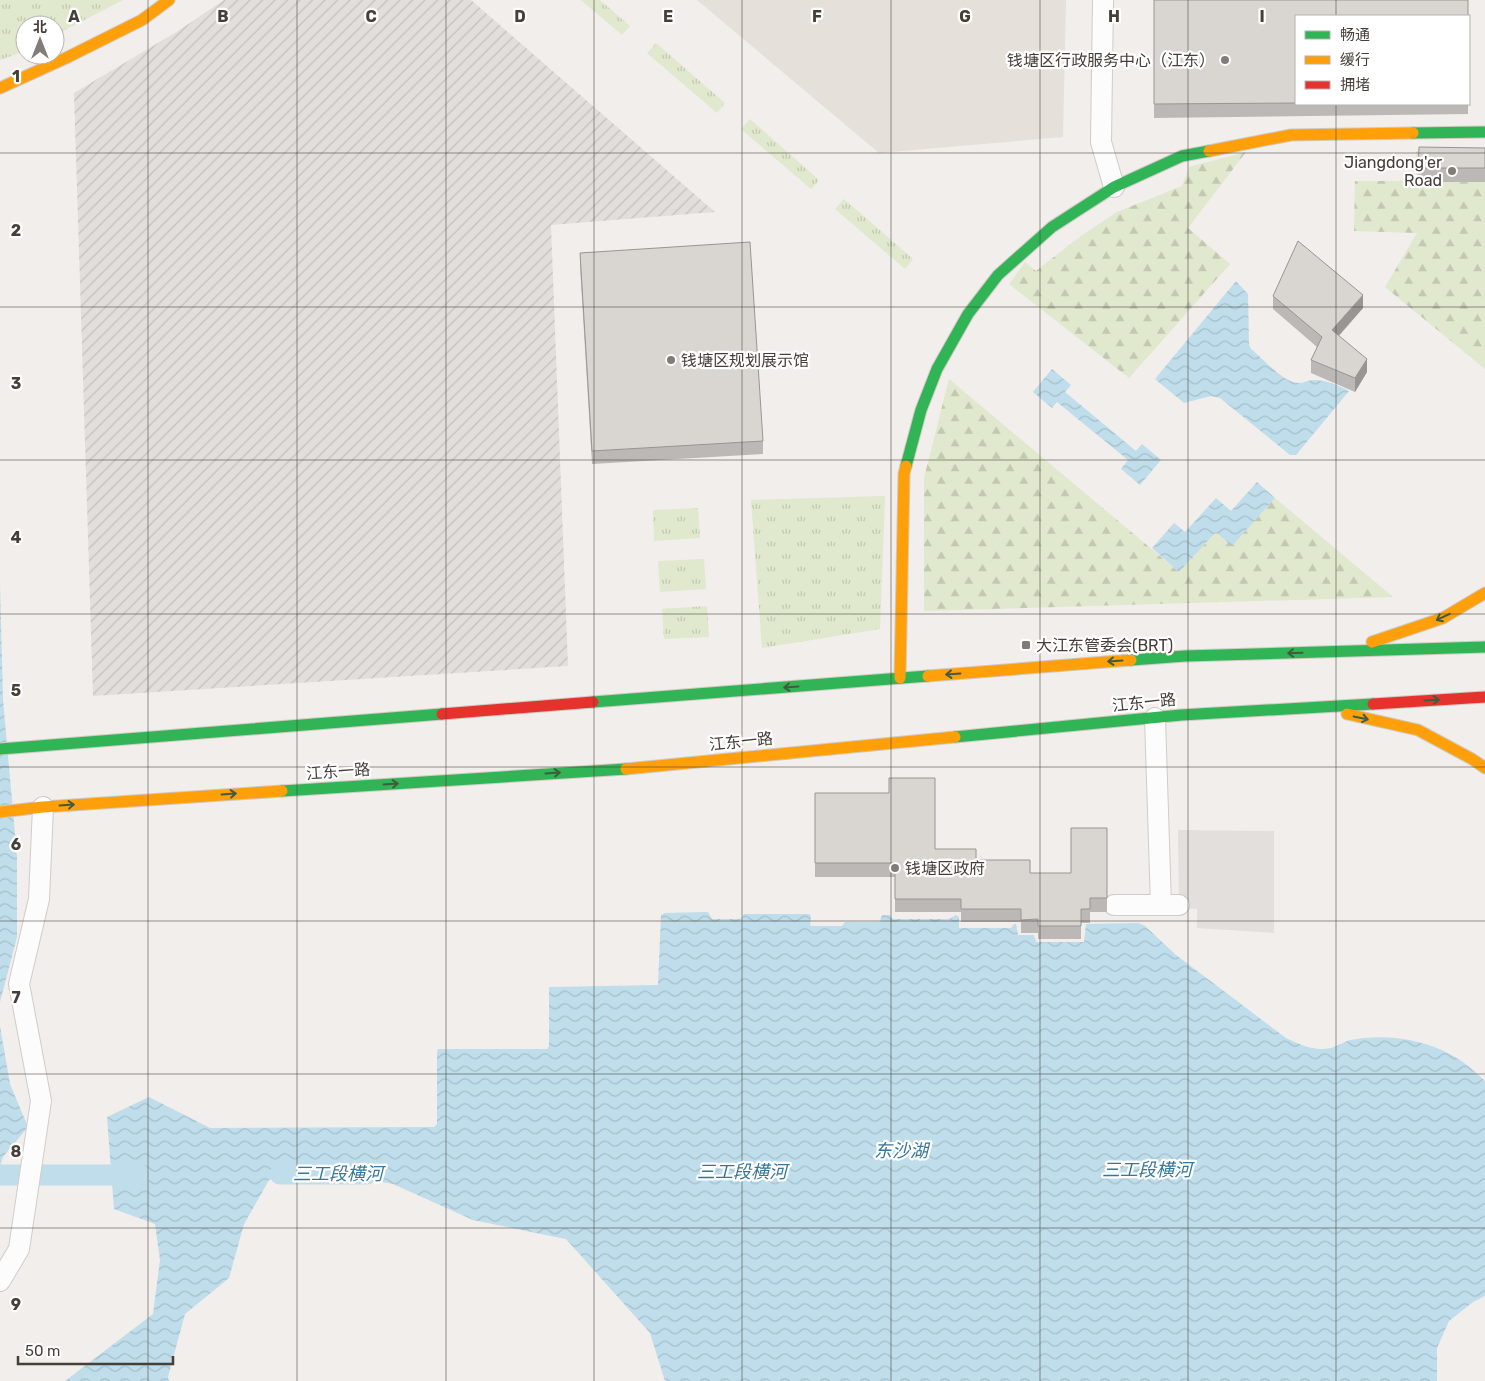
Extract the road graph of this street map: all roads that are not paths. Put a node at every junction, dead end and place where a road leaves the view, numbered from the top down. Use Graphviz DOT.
graph roads {
  1 [pos="169,0"];
  2 [pos="1103,0"];
  3 [pos="0,88"];
  4 [pos="1485,132"];
  5 [pos="1114,187"];
  6 [pos="1485,593"];
  7 [pos="1485,647"];
  8 [pos="1344,651"];
  9 [pos="900,678"];
  10 [pos="1485,698"];
  11 [pos="1313,707"];
  12 [pos="1155,718"];
  13 [pos="0,749"];
  14 [pos="1485,768"];
  15 [pos="43,806"];
  16 [pos="0,812"];
  17 [pos="1114,905"];
  18 [pos="0,1282"];
  1 -- 3 [label="main road"];
  2 -- 5 [label="street"];
  4 -- 5 [label="main road"];
  5 -- 9 [label="main road"];
  6 -- 8 [label="main road, one-way"];
  7 -- 8 [label="main road"];
  8 -- 9 [label="main road, one-way"];
  9 -- 13 [label="main road, one-way"];
  11 -- 10 [label="main road, 江东一路, one-way"];
  11 -- 12 [label="main road, 江东一路"];
  11 -- 14 [label="main road, one-way"];
  15 -- 12 [label="main road, 江东一路, one-way"];
  12 -- 17 [label="street"];
  15 -- 16 [label="main road, 江东一路"];
  15 -- 18 [label="street"];
}
